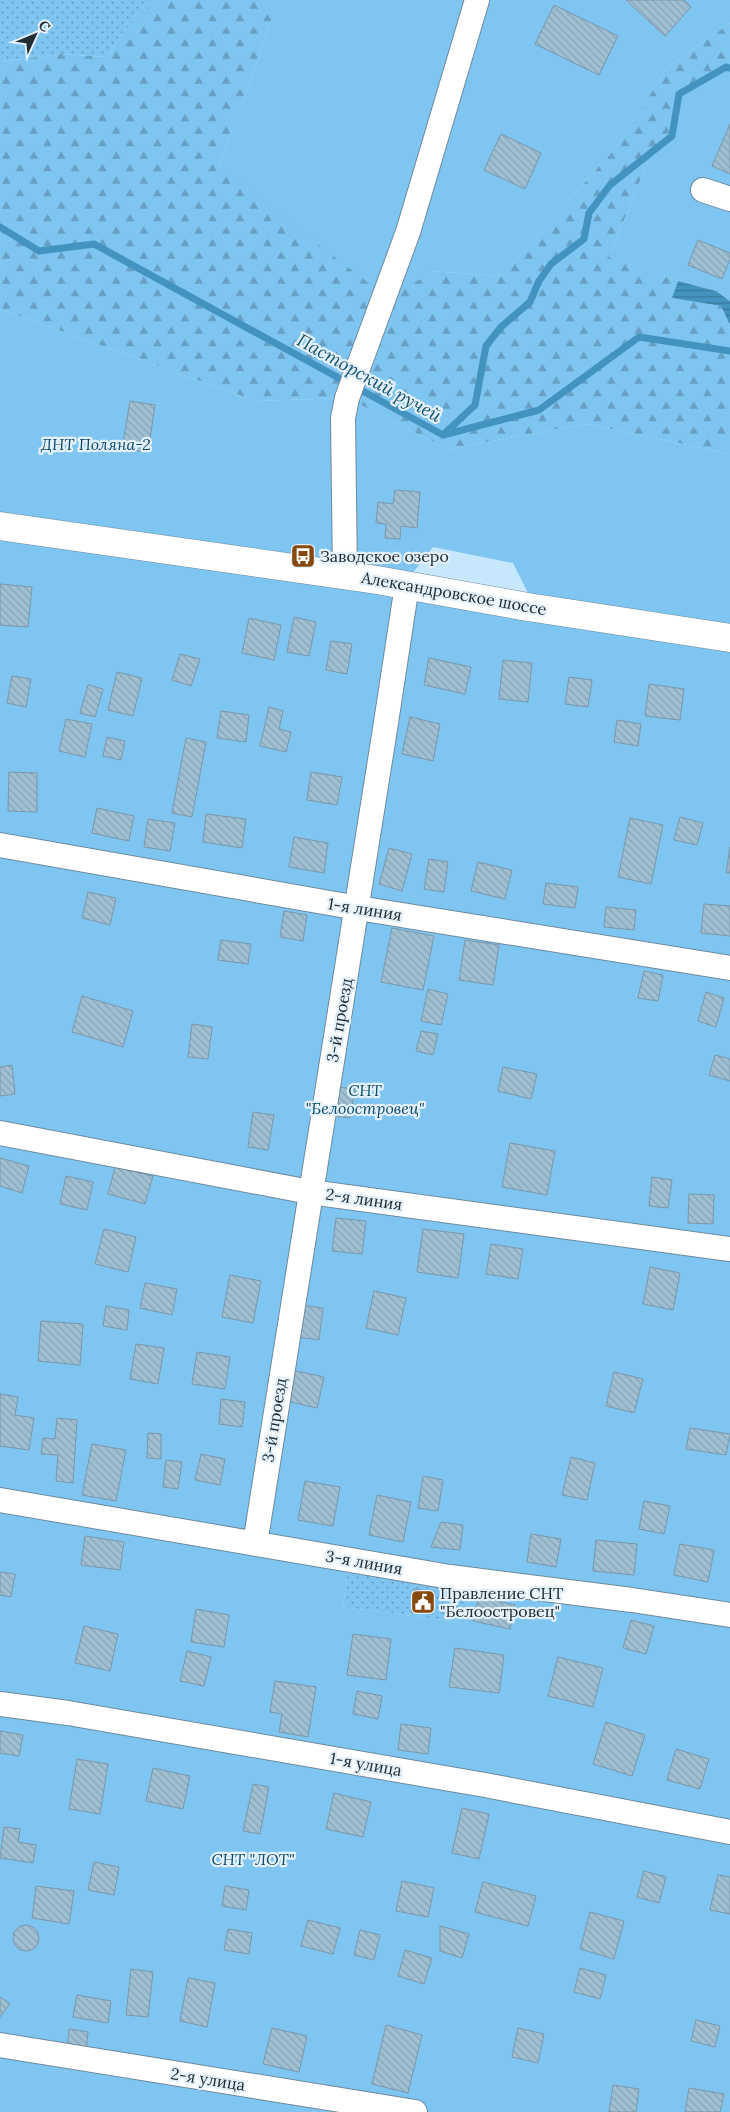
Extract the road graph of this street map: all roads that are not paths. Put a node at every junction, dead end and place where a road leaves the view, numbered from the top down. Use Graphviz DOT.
graph roads {
  1 [pos="477,0"];
  2 [pos="703,190"];
  3 [pos="730,200"];
  4 [pos="0,526"];
  5 [pos="345,575"];
  6 [pos="407,585"];
  7 [pos="730,638"];
  8 [pos="0,845"];
  9 [pos="358,908"];
  10 [pos="730,968"];
  11 [pos="0,1133"];
  12 [pos="310,1192"];
  13 [pos="730,1249"];
  14 [pos="0,1500"];
  15 [pos="255,1544"];
  16 [pos="730,1615"];
  17 [pos="0,1704"];
  18 [pos="730,1832"];
  19 [pos="0,2046"];
  20 [pos="415,2112"];
  1 -- 5 [label="street"];
  2 -- 3 [label="street"];
  4 -- 5 [label="street, Александровское шоссе"];
  5 -- 6 [label="street, Александровское шоссе"];
  6 -- 7 [label="street, Александровское шоссе"];
  6 -- 9 [label="street, 3-й проезд"];
  8 -- 9 [label="street, 1-я линия"];
  9 -- 10 [label="street, 1-я линия"];
  9 -- 12 [label="street, 3-й проезд"];
  11 -- 12 [label="street, 2-я линия"];
  12 -- 13 [label="street, 2-я линия"];
  12 -- 15 [label="street, 3-й проезд"];
  14 -- 15 [label="street, 3-я линия"];
  15 -- 16 [label="street, 3-я линия"];
  17 -- 18 [label="street, 1-я улица"];
  19 -- 20 [label="street, 2-я улица"];
}
